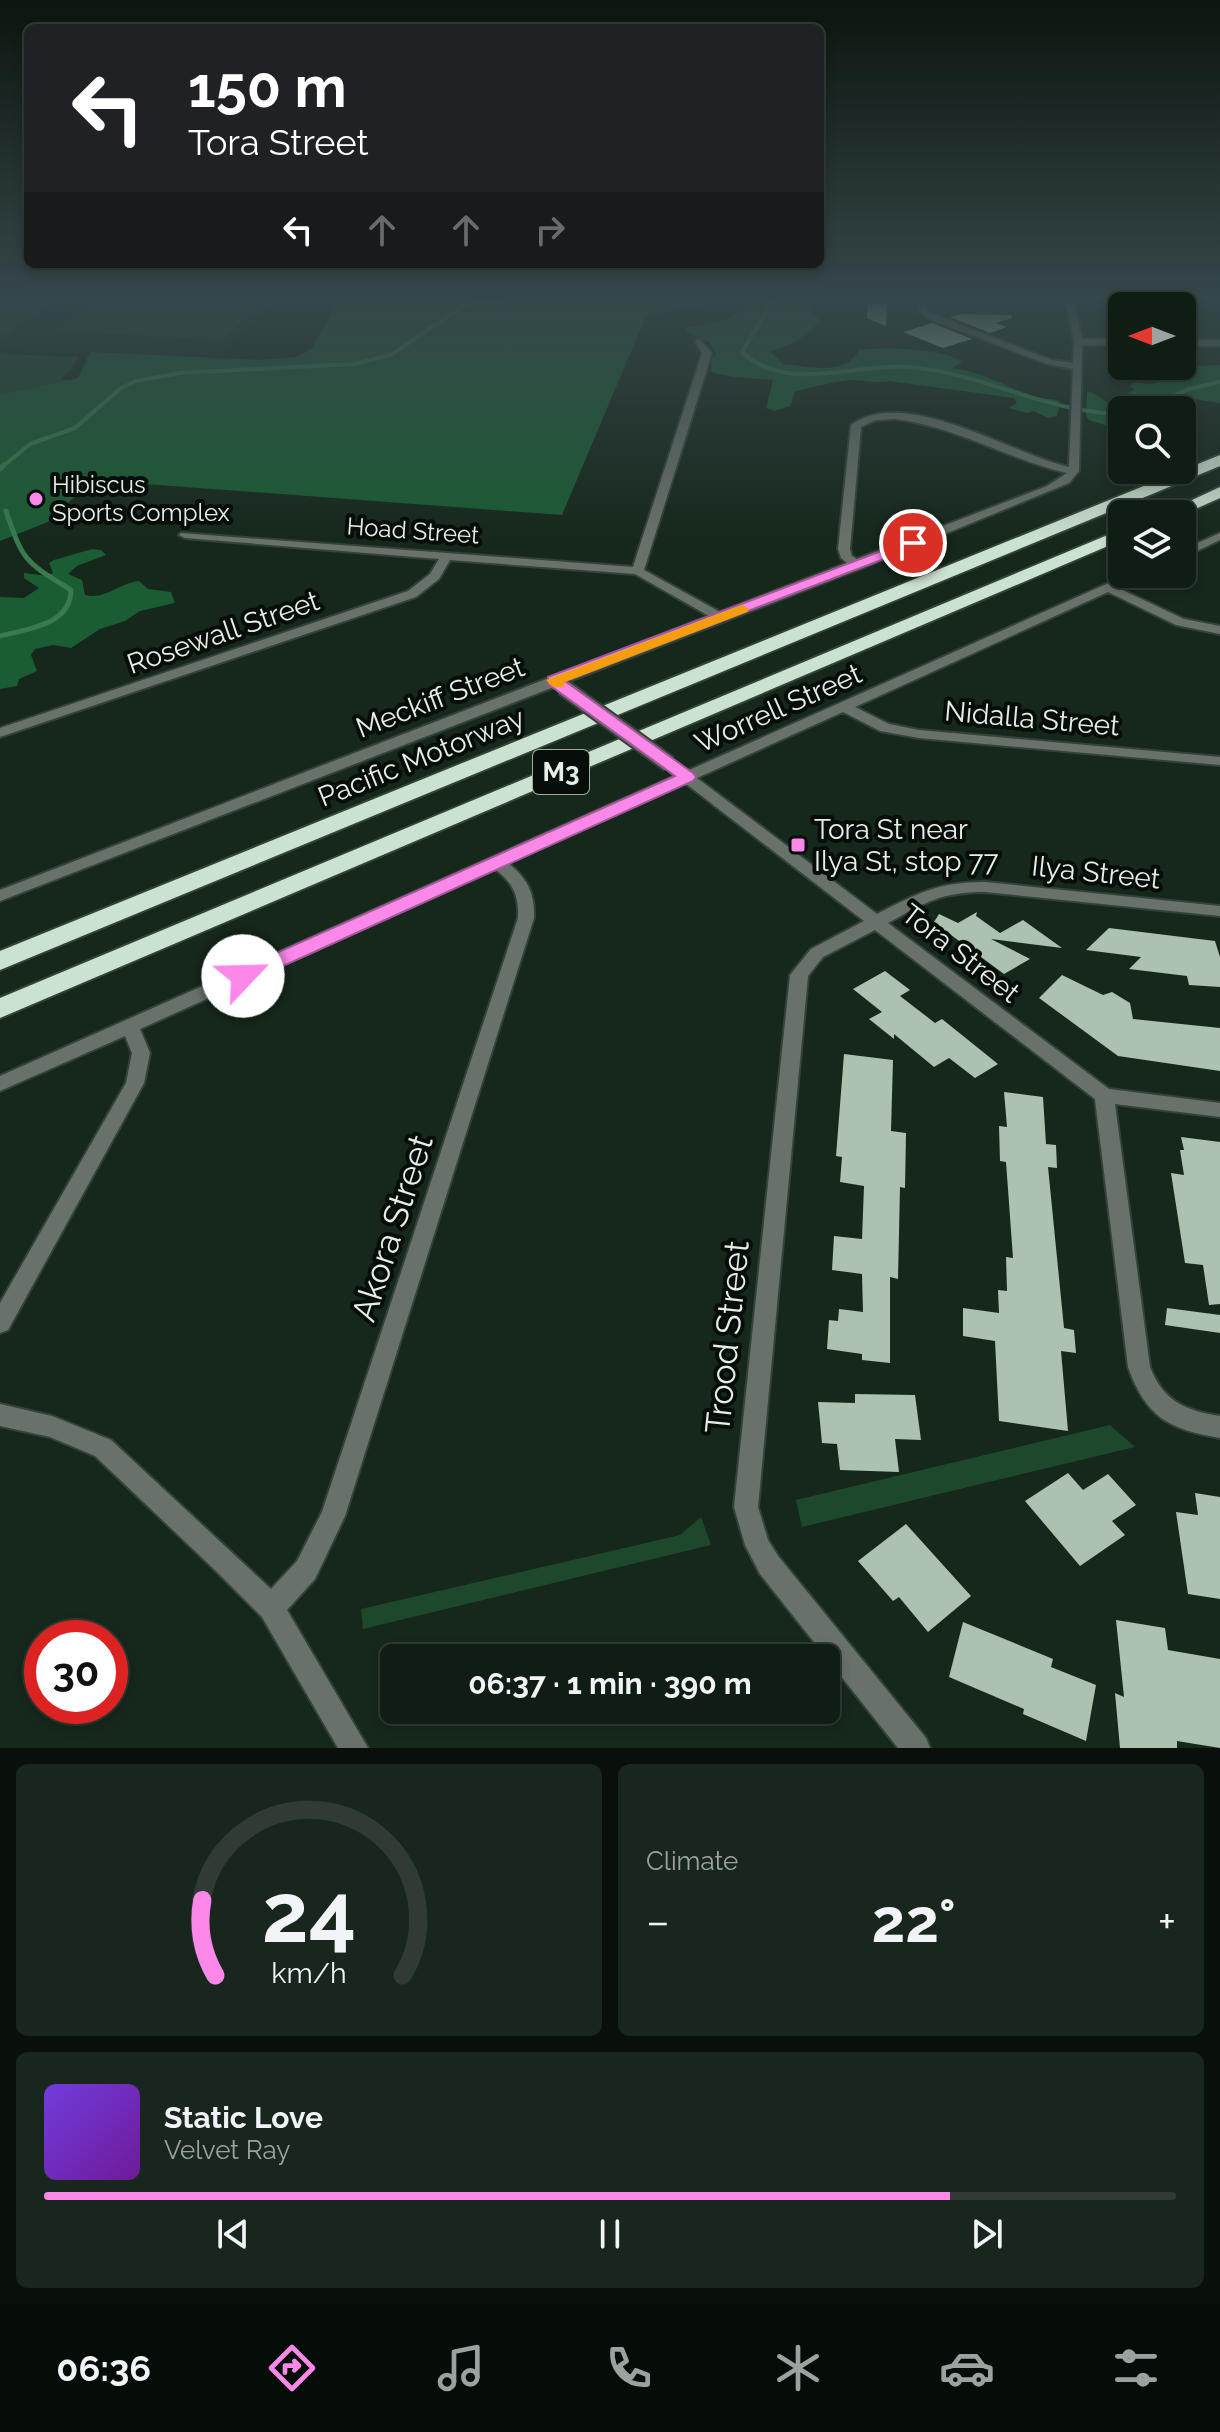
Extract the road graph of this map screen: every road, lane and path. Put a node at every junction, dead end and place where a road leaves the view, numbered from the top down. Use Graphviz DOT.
graph roads {
  1 [pos="699,379"];
  2 [pos="1077,379"];
  3 [pos="1220,460"];
  4 [pos="1074,471"];
  5 [pos="1220,492"];
  6 [pos="1196,503"];
  7 [pos="185,535"];
  8 [pos="1220,536"];
  9 [pos="1108,540"];
  10 [pos="1196,547"];
  11 [pos="446,556"];
  12 [pos="858,565"];
  13 [pos="638,571"];
  14 [pos="1109,588"];
  15 [pos="721,618"];
  16 [pos="1220,630"];
  17 [pos="558,684"];
  18 [pos="845,707"];
  19 [pos="0,733"];
  20 [pos="1220,761"];
  21 [pos="687,777"];
  22 [pos="497,863"];
  23 [pos="0,896"];
  24 [pos="1220,911"];
  25 [pos="877,921"];
  26 [pos="0,961"];
  27 [pos="0,1009"];
  28 [pos="130,1027"];
  29 [pos="0,1084"];
  30 [pos="1104,1096"];
  31 [pos="1220,1110"];
  32 [pos="0,1323"];
  33 [pos="0,1415"];
  34 [pos="1220,1427"];
  35 [pos="271,1608"];
  36 [pos="354,1748"];
  37 [pos="916,1748"];
  1 -- 13 [label="street"];
  2 -- 4 [label="street"];
  3 -- 26 [label="highway, Pacific Motorway / M3"];
  4 -- 12 [label="street, Meckiff Street"];
  4 -- 12 [label="street"];
  5 -- 6 [label="highway"];
  7 -- 11 [label="street, Hoad Street"];
  8 -- 10 [label="street"];
  9 -- 27 [label="highway, M3"];
  11 -- 13 [label="street, Hoad Street"];
  11 -- 19 [label="street, Rosewall Street"];
  12 -- 15 [label="street, Meckiff Street"];
  13 -- 15 [label="street"];
  14 -- 16 [label="street"];
  14 -- 18 [label="street, Worrell Street"];
  15 -- 17 [label="street, Meckiff Street"];
  17 -- 21 [label="street, Tora Street, bridge"];
  17 -- 23 [label="street, Meckiff Street"];
  18 -- 20 [label="street, Nidalla Street"];
  18 -- 21 [label="street, Worrell Street"];
  21 -- 22 [label="street, Worrell Street"];
  21 -- 25 [label="street, Tora Street"];
  22 -- 28 [label="street, Worrell Street"];
  22 -- 35 [label="street, Akora Street"];
  24 -- 25 [label="street, Ilya Street"];
  25 -- 30 [label="street, Tora Street"];
  25 -- 37 [label="street, Trood Street"];
  28 -- 29 [label="street, Worrell Street"];
  28 -- 32 [label="street"];
  30 -- 31 [label="street"];
  30 -- 34 [label="street"];
  33 -- 35 [label="street"];
  35 -- 36 [label="street"];
}
